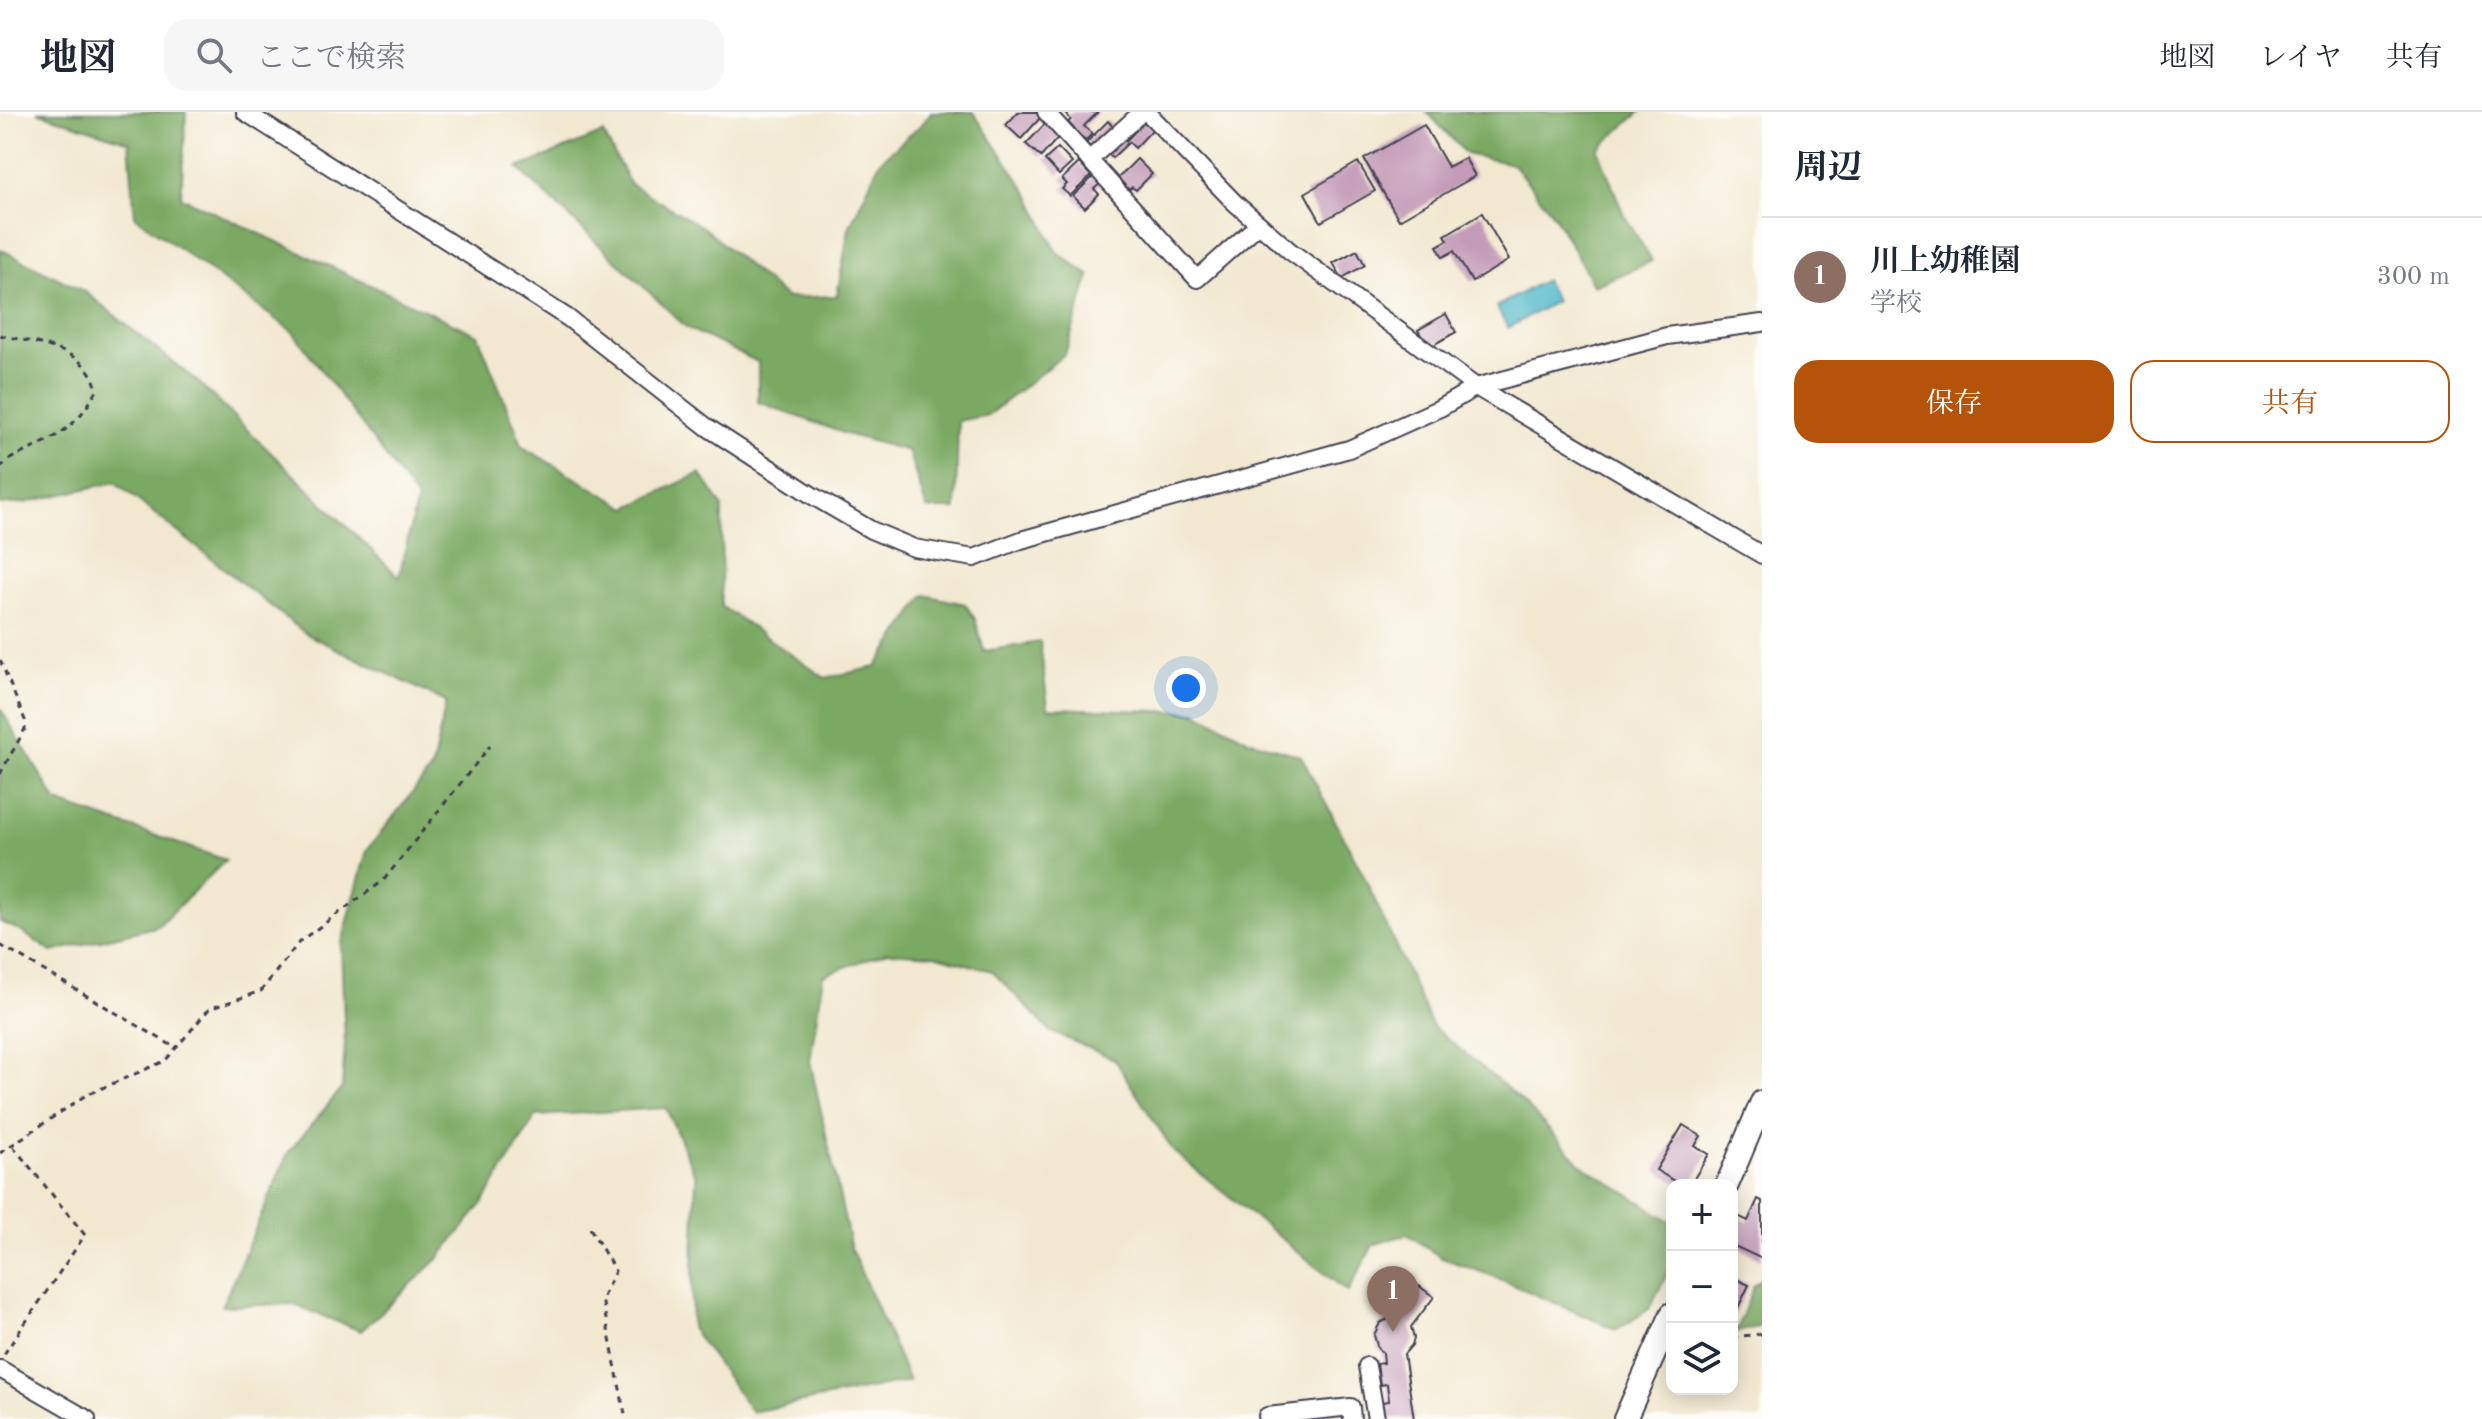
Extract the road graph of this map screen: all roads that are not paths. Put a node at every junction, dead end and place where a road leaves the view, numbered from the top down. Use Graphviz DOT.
graph roads {
  1 [pos="245,112"];
  2 [pos="1046,112"];
  3 [pos="1144,112"];
  4 [pos="1089,160"];
  5 [pos="1259,224"];
  6 [pos="1762,323"];
  7 [pos="1476,387"];
  8 [pos="1762,555"];
  9 [pos="1762,1102"];
  10 [pos="1730,1179"];
  11 [pos="1668,1323"];
  12 [pos="1367,1366"];
  13 [pos="0,1369"];
  14 [pos="1267,1416"];
  15 [pos="87,1419"];
  16 [pos="1352,1419"];
  17 [pos="1376,1419"];
  18 [pos="1625,1419"];
  1 -- 7 [label="street"];
  2 -- 4 [label="street"];
  3 -- 4 [label="street"];
  3 -- 5 [label="street"];
  4 -- 5 [label="street"];
  5 -- 7 [label="street"];
  6 -- 7 [label="street"];
  7 -- 8 [label="street"];
  9 -- 10 [label="main road"];
  11 -- 18 [label="main road"];
  12 -- 17 [label="street"];
  13 -- 15 [label="street"];
  14 -- 16 [label="street"];
}
